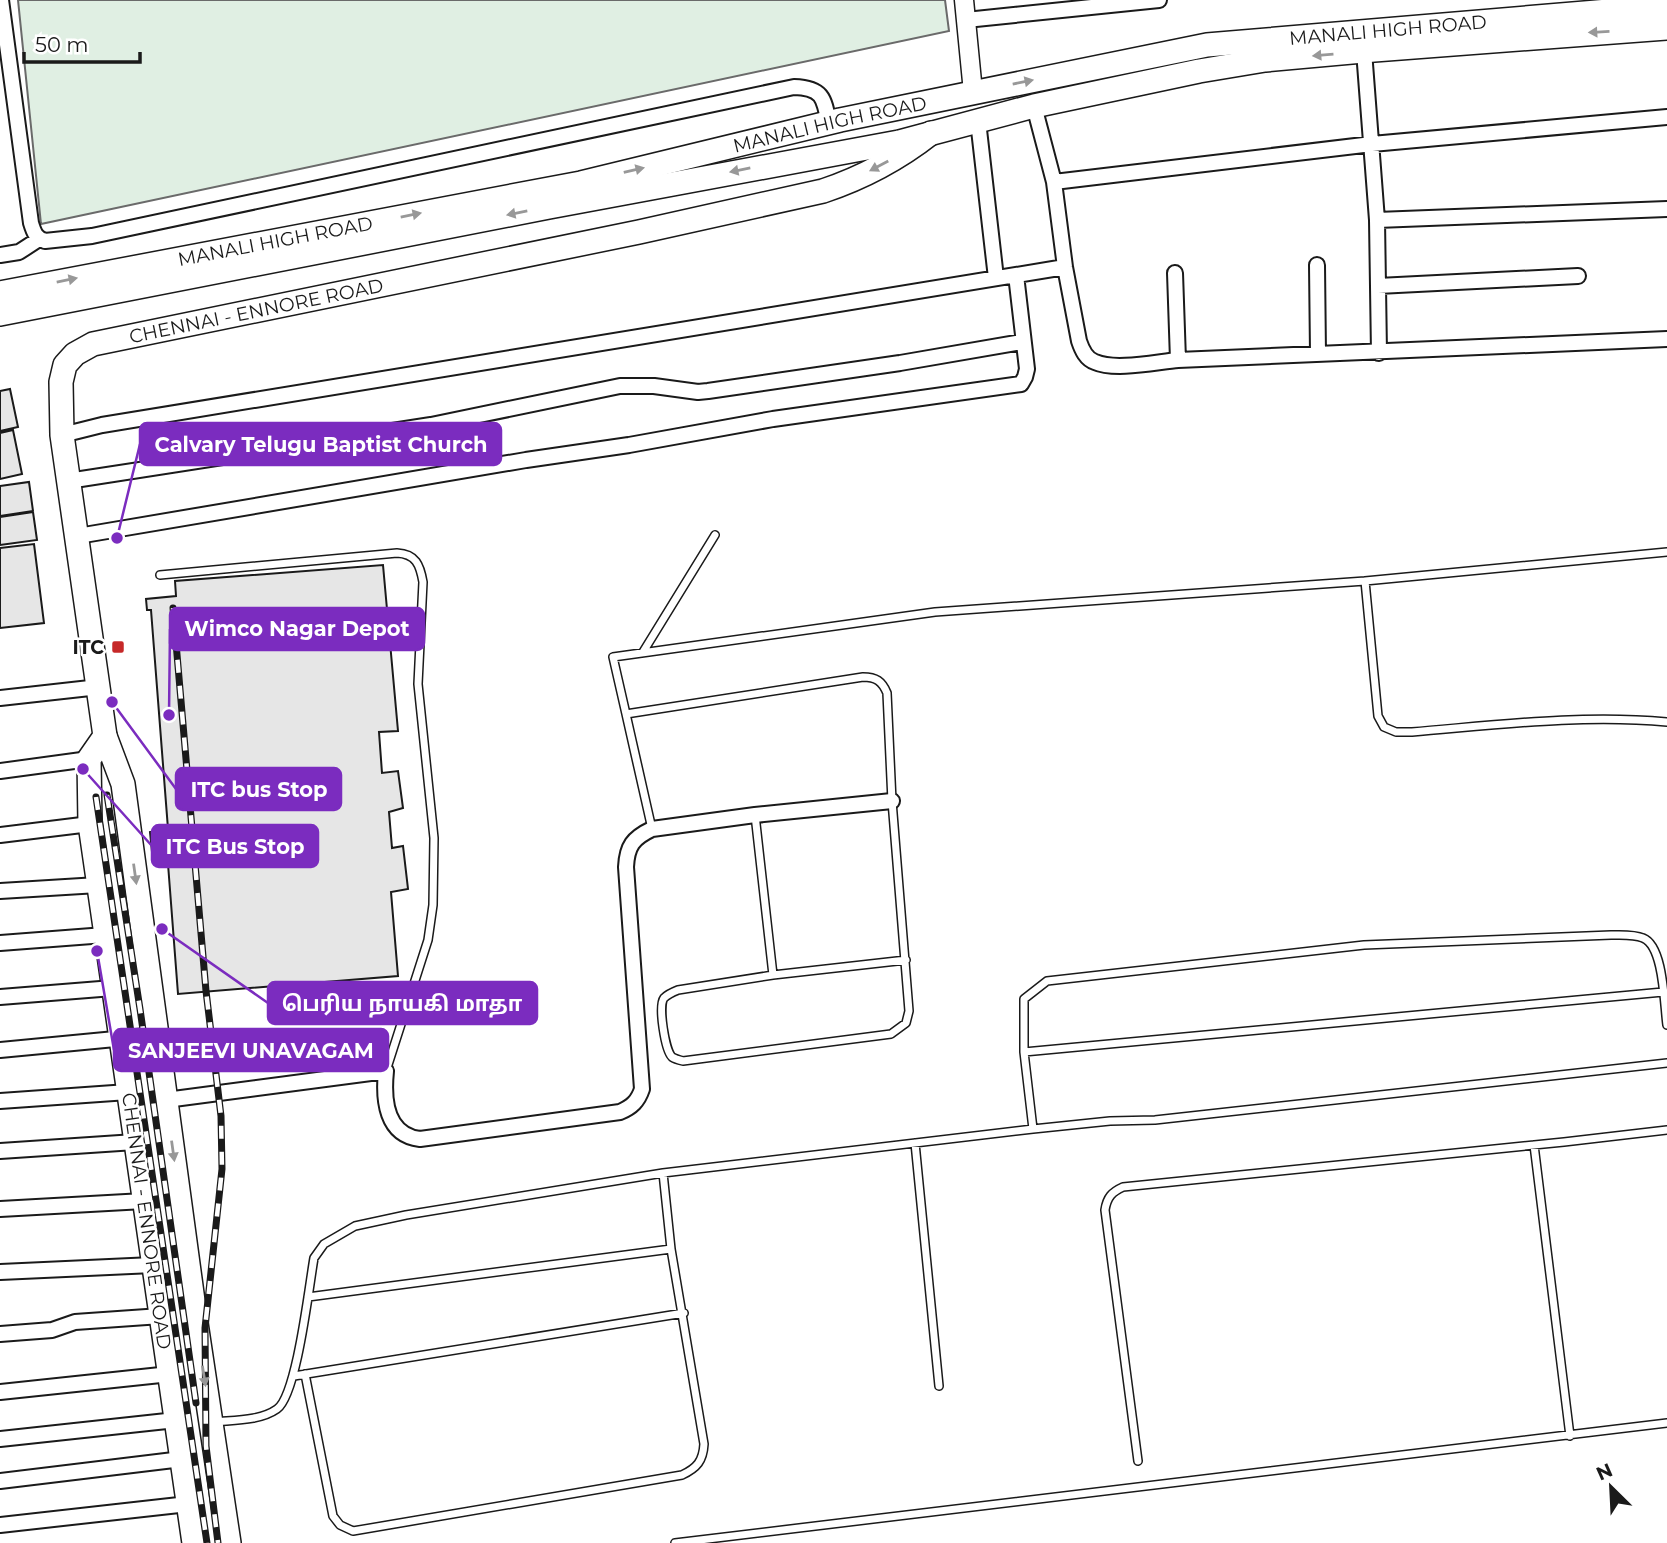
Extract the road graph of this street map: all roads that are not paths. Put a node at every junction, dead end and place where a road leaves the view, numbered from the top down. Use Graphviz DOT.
graph roads {
  1 [pos="1,0"];
  2 [pos="964,0"];
  3 [pos="1159,0"];
  4 [pos="1667,5"];
  5 [pos="966,20"];
  6 [pos="1667,27"];
  7 [pos="1364,51"];
  8 [pos="973,92"];
  9 [pos="926,102"];
  10 [pos="1034,106"];
  11 [pos="1667,117"];
  12 [pos="978,121"];
  13 [pos="835,122"];
  14 [pos="933,132"];
  15 [pos="1372,144"];
  16 [pos="850,150"];
  17 [pos="816,157"];
  18 [pos="769,165"];
  19 [pos="1054,182"];
  20 [pos="823,191"];
  21 [pos="774,202"];
  22 [pos="1667,209"];
  23 [pos="1377,220"];
  24 [pos="39,239"];
  25 [pos="0,255"];
  26 [pos="1317,265"];
  27 [pos="1065,267"];
  28 [pos="1175,273"];
  29 [pos="1016,275"];
  30 [pos="1578,276"];
  31 [pos="996,278"];
  32 [pos="1378,286"];
  33 [pos="0,293"];
  34 [pos="0,313"];
  35 [pos="1667,339"];
  36 [pos="1022,342"];
  37 [pos="1378,353"];
  38 [pos="1318,354"];
  39 [pos="1178,360"];
  40 [pos="62,435"];
  41 [pos="68,481"];
  42 [pos="715,535"];
  43 [pos="78,536"];
  44 [pos="1667,552"];
  45 [pos="160,575"];
  46 [pos="1365,581"];
  47 [pos="643,653"];
  48 [pos="99,687"];
  49 [pos="0,698"];
  50 [pos="626,714"];
  51 [pos="1667,722"];
  52 [pos="106,736"];
  53 [pos="89,759"];
  54 [pos="0,771"];
  55 [pos="892,801"];
  56 [pos="755,815"];
  57 [pos="90,824"];
  58 [pos="652,829"];
  59 [pos="0,835"];
  60 [pos="98,885"];
  61 [pos="0,891"];
  62 [pos="105,935"];
  63 [pos="0,943"];
  64 [pos="906,960"];
  65 [pos="773,975"];
  66 [pos="113,988"];
  67 [pos="1663,992"];
  68 [pos="0,997"];
  69 [pos="1667,1025"];
  70 [pos="157,1035"];
  71 [pos="120,1038"];
  72 [pos="0,1050"];
  73 [pos="1024,1052"];
  74 [pos="1667,1063"];
  75 [pos="386,1072"];
  76 [pos="128,1092"];
  77 [pos="166,1100"];
  78 [pos="0,1101"];
  79 [pos="1033,1129"];
  80 [pos="1667,1130"];
  81 [pos="135,1142"];
  82 [pos="915,1143"];
  83 [pos="1534,1145"];
  84 [pos="0,1151"];
  85 [pos="663,1173"];
  86 [pos="144,1201"];
  87 [pos="0,1209"];
  88 [pos="671,1249"];
  89 [pos="153,1265"];
  90 [pos="0,1272"];
  91 [pos="308,1297"];
  92 [pos="684,1313"];
  93 [pos="161,1316"];
  94 [pos="0,1334"];
  95 [pos="170,1374"];
  96 [pos="306,1374"];
  97 [pos="294,1376"];
  98 [pos="939,1386"];
  99 [pos="0,1392"];
  100 [pos="176,1420"];
  101 [pos="211,1423"];
  102 [pos="1667,1423"];
  103 [pos="1570,1436"];
  104 [pos="0,1439"];
  105 [pos="182,1459"];
  106 [pos="1139,1461"];
  107 [pos="0,1481"];
  108 [pos="188,1504"];
  109 [pos="0,1525"];
  110 [pos="194,1543"];
  111 [pos="229,1543"];
  112 [pos="675,1543"];
  1 -- 24 [label="street"];
  2 -- 5 [label="street"];
  3 -- 5 [label="street"];
  8 -- 4 [label="main road, MANALI HIGH ROAD, one-way"];
  5 -- 8 [label="street"];
  6 -- 7 [label="main road, MANALI HIGH ROAD, one-way"];
  7 -- 10 [label="main road, MANALI HIGH ROAD, one-way"];
  7 -- 15 [label="street"];
  8 -- 9 [label="main road, MANALI HIGH ROAD"];
  9 -- 13 [label="main road, MANALI HIGH ROAD"];
  9 -- 14 [label="main road"];
  10 -- 12 [label="main road, MANALI HIGH ROAD"];
  10 -- 19 [label="street"];
  11 -- 15 [label="street"];
  12 -- 14 [label="main road, MANALI HIGH ROAD"];
  12 -- 31 [label="street"];
  13 -- 16 [label="main road"];
  13 -- 24 [label="street"];
  33 -- 13 [label="main road, MANALI HIGH ROAD, one-way"];
  14 -- 16 [label="main road, MANALI HIGH ROAD"];
  14 -- 20 [label="main road, CHENNAI - ENNORE ROAD, one-way"];
  15 -- 19 [label="street"];
  15 -- 23 [label="street"];
  16 -- 17 [label="main road, MANALI HIGH ROAD"];
  17 -- 18 [label="main road, MANALI HIGH ROAD"];
  17 -- 20 [label="main road"];
  18 -- 21 [label="main road"];
  18 -- 34 [label="main road, MANALI HIGH ROAD, one-way"];
  19 -- 27 [label="street"];
  20 -- 21 [label="main road, CHENNAI - ENNORE ROAD"];
  21 -- 40 [label="main road, CHENNAI - ENNORE ROAD"];
  22 -- 23 [label="street"];
  23 -- 32 [label="street"];
  24 -- 25 [label="street"];
  26 -- 38 [label="street"];
  27 -- 29 [label="street"];
  27 -- 39 [label="street"];
  28 -- 39 [label="street"];
  29 -- 31 [label="street"];
  29 -- 36 [label="street"];
  30 -- 32 [label="street"];
  31 -- 40 [label="street"];
  32 -- 37 [label="street"];
  35 -- 37 [label="street"];
  36 -- 41 [label="street"];
  36 -- 43 [label="street"];
  37 -- 38 [label="street"];
  38 -- 39 [label="street"];
  40 -- 41 [label="main road, CHENNAI - ENNORE ROAD"];
  41 -- 43 [label="main road, CHENNAI - ENNORE ROAD"];
  42 -- 47 [label="lane"];
  43 -- 48 [label="main road, CHENNAI - ENNORE ROAD"];
  44 -- 46 [label="lane"];
  45 -- 75 [label="lane"];
  46 -- 47 [label="lane"];
  46 -- 51 [label="lane"];
  47 -- 50 [label="lane"];
  48 -- 49 [label="street"];
  48 -- 52 [label="main road, CHENNAI - ENNORE ROAD"];
  50 -- 55 [label="lane"];
  50 -- 58 [label="lane"];
  52 -- 53 [label="main road"];
  52 -- 70 [label="main road, CHENNAI - ENNORE ROAD, one-way"];
  53 -- 54 [label="street"];
  53 -- 57 [label="main road, CHENNAI - ENNORE ROAD"];
  55 -- 56 [label="street"];
  55 -- 64 [label="lane"];
  56 -- 58 [label="street"];
  56 -- 65 [label="lane"];
  57 -- 59 [label="street"];
  57 -- 60 [label="main road, CHENNAI - ENNORE ROAD"];
  58 -- 75 [label="street"];
  60 -- 61 [label="street"];
  60 -- 62 [label="main road, CHENNAI - ENNORE ROAD"];
  62 -- 63 [label="street"];
  62 -- 66 [label="main road, CHENNAI - ENNORE ROAD"];
  64 -- 65 [label="lane"];
  64 -- 65 [label="lane"];
  66 -- 68 [label="street"];
  66 -- 71 [label="main road, CHENNAI - ENNORE ROAD"];
  67 -- 69 [label="lane"];
  67 -- 73 [label="lane"];
  67 -- 73 [label="lane"];
  70 -- 71 [label="street"];
  70 -- 77 [label="main road, CHENNAI - ENNORE ROAD"];
  71 -- 72 [label="street"];
  71 -- 76 [label="main road, CHENNAI - ENNORE ROAD"];
  73 -- 79 [label="lane"];
  74 -- 79 [label="lane"];
  75 -- 77 [label="street"];
  76 -- 78 [label="street"];
  76 -- 81 [label="main road, CHENNAI - ENNORE ROAD"];
  77 -- 101 [label="main road, CHENNAI - ENNORE ROAD, one-way"];
  79 -- 82 [label="lane"];
  80 -- 83 [label="lane"];
  81 -- 84 [label="street"];
  81 -- 86 [label="main road, CHENNAI - ENNORE ROAD"];
  82 -- 85 [label="lane"];
  82 -- 98 [label="lane"];
  83 -- 103 [label="lane"];
  83 -- 106 [label="lane"];
  85 -- 88 [label="lane"];
  85 -- 91 [label="lane"];
  86 -- 87 [label="street"];
  86 -- 89 [label="main road, CHENNAI - ENNORE ROAD"];
  88 -- 91 [label="lane"];
  88 -- 92 [label="lane"];
  89 -- 90 [label="street"];
  89 -- 93 [label="main road, CHENNAI - ENNORE ROAD"];
  91 -- 97 [label="lane"];
  92 -- 96 [label="lane"];
  92 -- 96 [label="lane"];
  93 -- 94 [label="street"];
  93 -- 95 [label="main road, CHENNAI - ENNORE ROAD"];
  95 -- 99 [label="street"];
  95 -- 100 [label="main road, CHENNAI - ENNORE ROAD"];
  96 -- 97 [label="lane"];
  97 -- 101 [label="lane"];
  100 -- 104 [label="street"];
  100 -- 105 [label="main road, CHENNAI - ENNORE ROAD"];
  101 -- 111 [label="main road, CHENNAI - ENNORE ROAD"];
  102 -- 103 [label="lane"];
  103 -- 112 [label="lane"];
  105 -- 107 [label="street"];
  105 -- 108 [label="main road, CHENNAI - ENNORE ROAD"];
  108 -- 109 [label="street"];
  108 -- 110 [label="main road, CHENNAI - ENNORE ROAD"];
}
